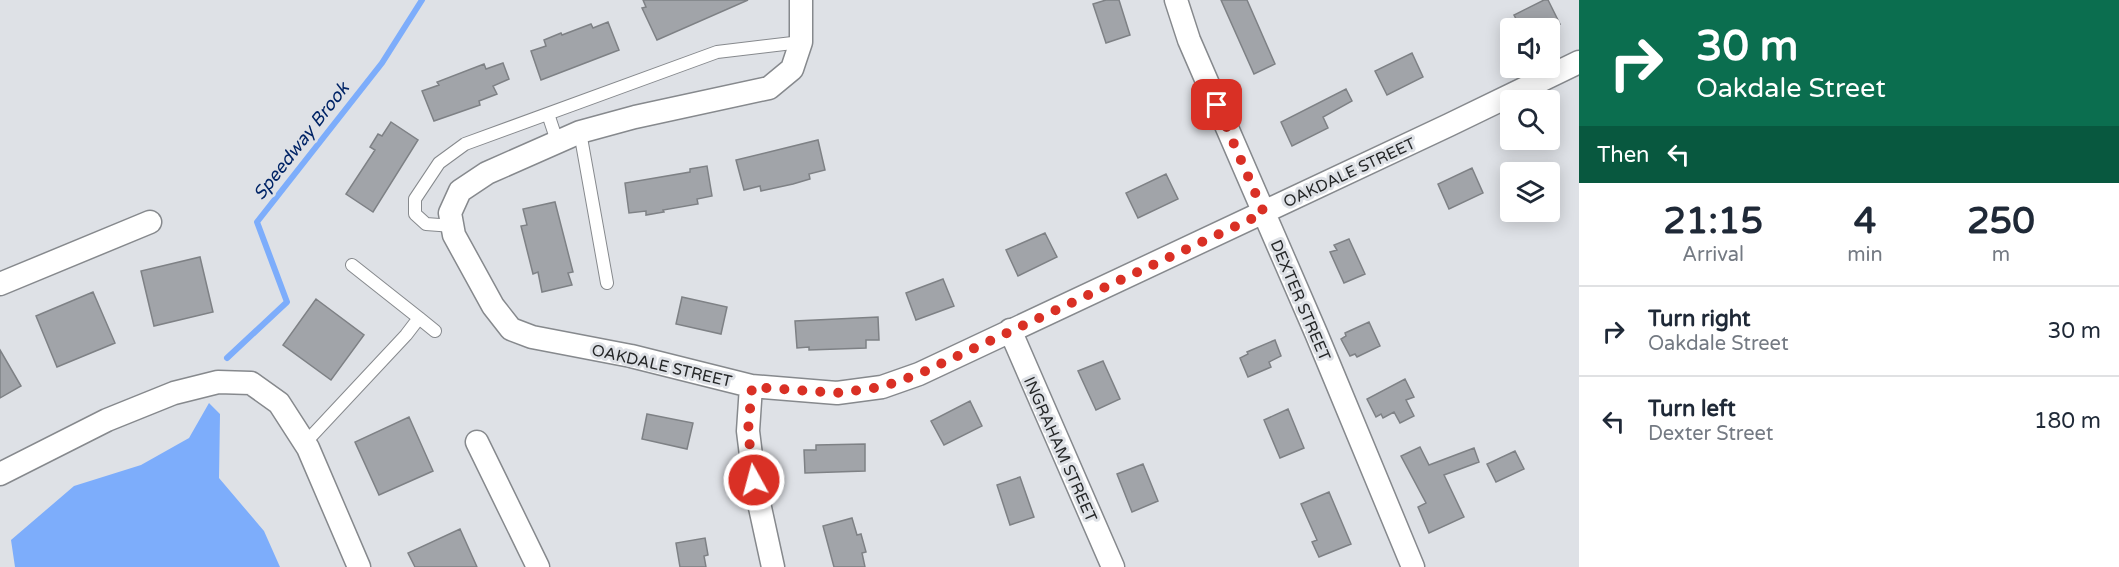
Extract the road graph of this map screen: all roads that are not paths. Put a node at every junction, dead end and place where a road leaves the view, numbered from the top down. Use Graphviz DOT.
graph roads {
  1 [pos="801,0"];
  2 [pos="1176,0"];
  3 [pos="801,42"];
  4 [pos="1579,62"];
  5 [pos="548,114"];
  6 [pos="580,132"];
  7 [pos="557,141"];
  8 [pos="1264,213"];
  9 [pos="150,222"];
  10 [pos="453,226"];
  11 [pos="352,265"];
  12 [pos="607,283"];
  13 [pos="0,284"];
  14 [pos="419,318"];
  15 [pos="1010,330"];
  16 [pos="435,331"];
  17 [pos="752,387"];
  18 [pos="477,442"];
  19 [pos="305,443"];
  20 [pos="0,474"];
  21 [pos="359,567"];
  22 [pos="538,567"];
  23 [pos="773,567"];
  24 [pos="1113,567"];
  25 [pos="1413,567"];
  1 -- 3 [label="street, OAKDALE STREET"];
  2 -- 8 [label="street, DEXTER STREET"];
  3 -- 5 [label="lane"];
  3 -- 6 [label="street, OAKDALE STREET"];
  4 -- 8 [label="street, OAKDALE STREET"];
  5 -- 7 [label="lane"];
  5 -- 10 [label="lane"];
  6 -- 7 [label="street, OAKDALE STREET"];
  6 -- 12 [label="lane"];
  7 -- 10 [label="street, OAKDALE STREET"];
  8 -- 15 [label="street, OAKDALE STREET"];
  8 -- 25 [label="street, DEXTER STREET"];
  9 -- 13 [label="street"];
  10 -- 17 [label="street, OAKDALE STREET"];
  11 -- 14 [label="lane"];
  14 -- 16 [label="lane"];
  14 -- 19 [label="lane"];
  15 -- 17 [label="street, OAKDALE STREET"];
  15 -- 24 [label="street, INGRAHAM STREET"];
  17 -- 23 [label="street"];
  18 -- 22 [label="street"];
  19 -- 20 [label="street"];
  19 -- 21 [label="street"];
}
